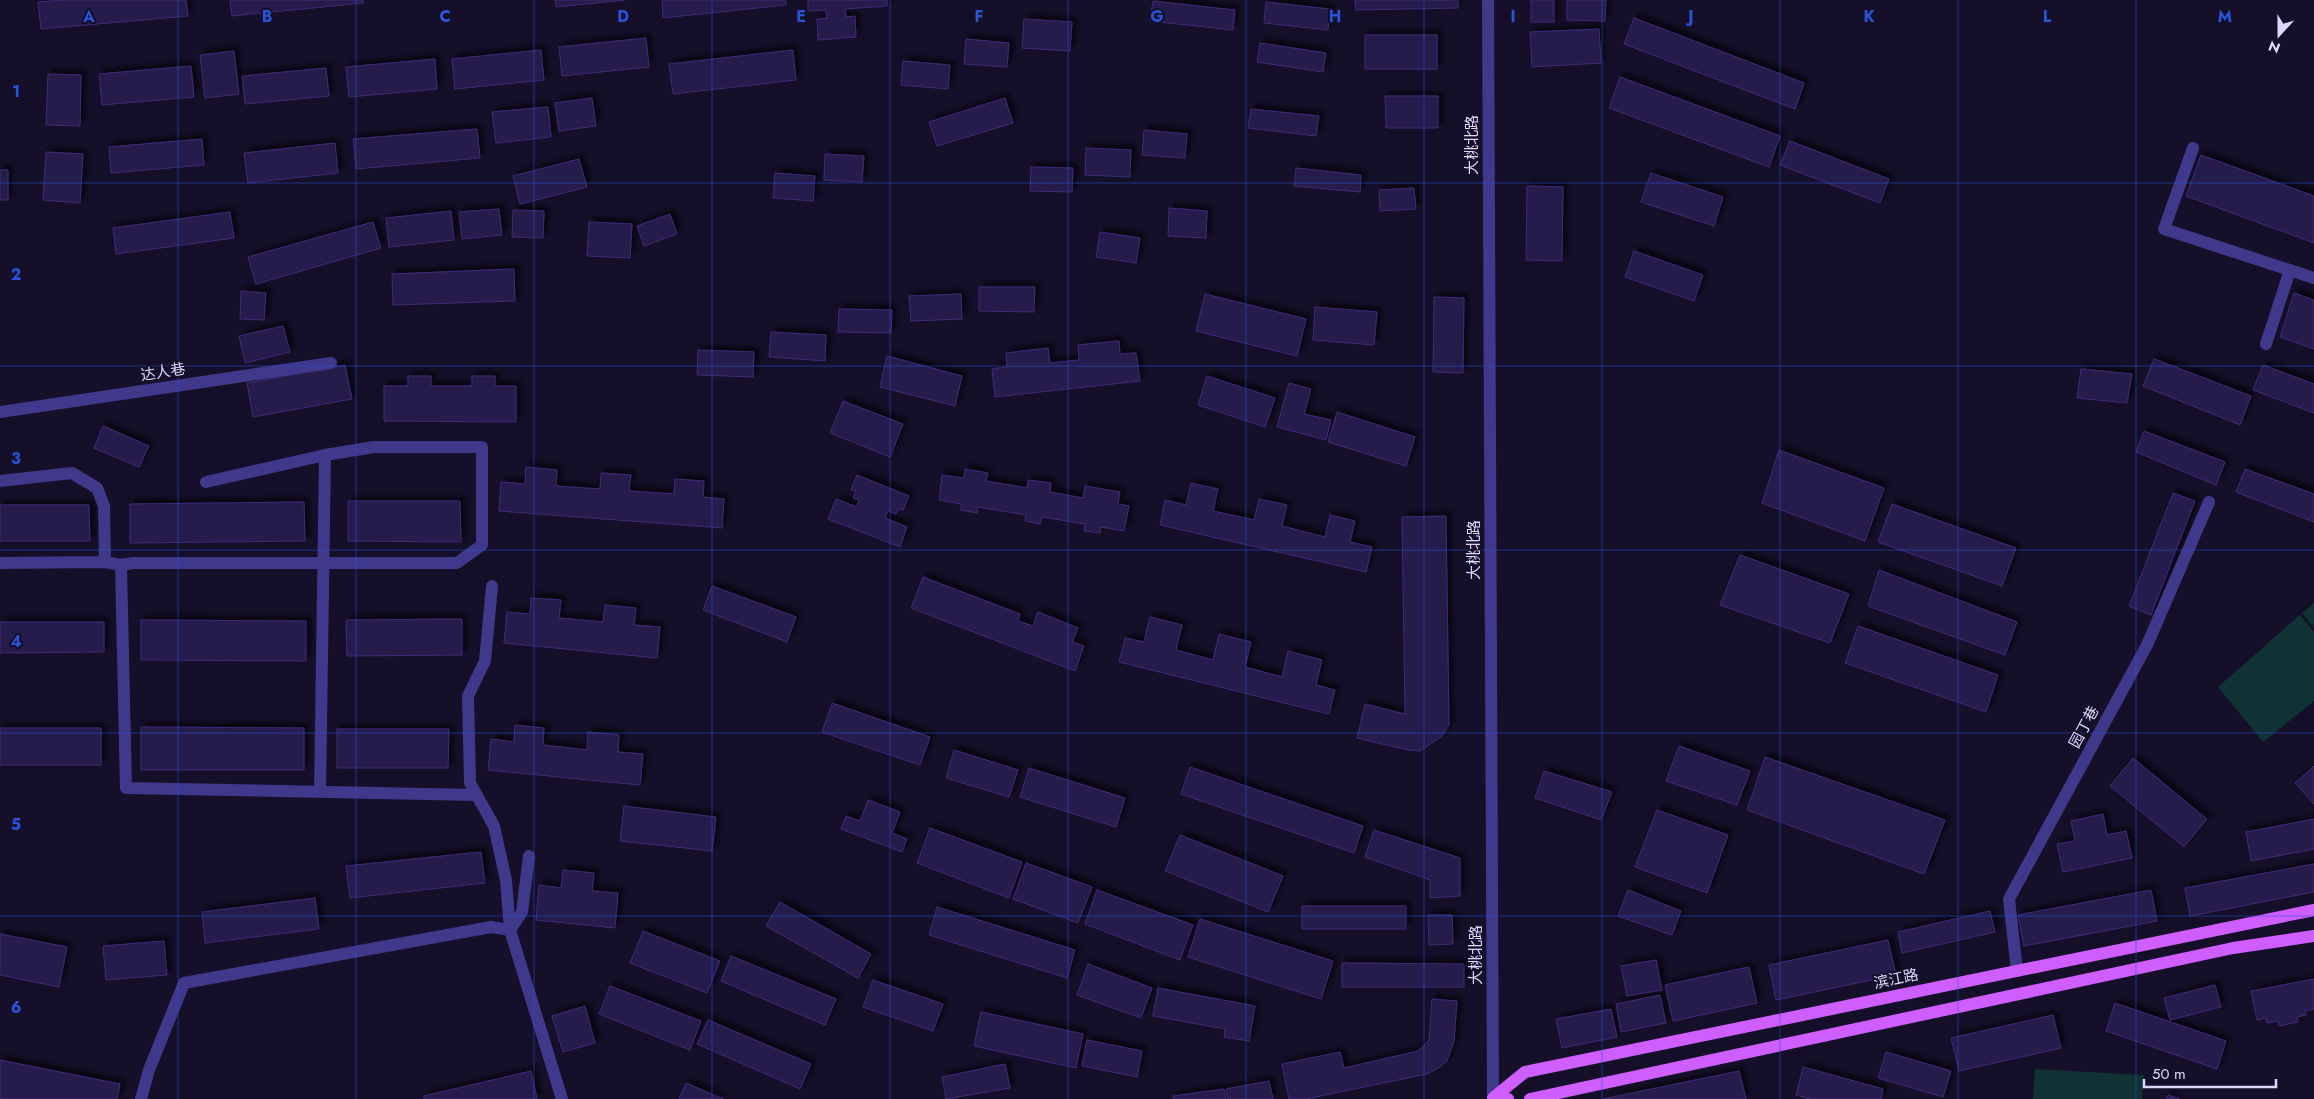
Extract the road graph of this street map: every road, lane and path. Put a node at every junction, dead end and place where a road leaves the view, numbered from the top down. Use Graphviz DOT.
graph roads {
  1 [pos="1488,0"];
  2 [pos="2193,148"];
  3 [pos="2290,270"];
  4 [pos="2314,278"];
  5 [pos="2266,344"];
  6 [pos="331,363"];
  7 [pos="0,412"];
  8 [pos="324,455"];
  9 [pos="0,481"];
  10 [pos="206,482"];
  11 [pos="2210,502"];
  12 [pos="105,562"];
  13 [pos="0,563"];
  14 [pos="323,563"];
  15 [pos="121,565"];
  16 [pos="492,586"];
  17 [pos="320,792"];
  18 [pos="476,795"];
  19 [pos="529,856"];
  20 [pos="2314,910"];
  21 [pos="510,930"];
  22 [pos="2314,936"];
  23 [pos="2017,971"];
  24 [pos="141,1099"];
  25 [pos="562,1099"];
  26 [pos="1491,1099"];
  27 [pos="1508,1099"];
  28 [pos="1530,1099"];
  1 -- 26 [label="street, 大桃北路"];
  2 -- 3 [label="street"];
  3 -- 4 [label="street"];
  3 -- 5 [label="street"];
  6 -- 7 [label="street, 达人巷"];
  8 -- 10 [label="street"];
  8 -- 14 [label="street"];
  8 -- 14 [label="street"];
  9 -- 12 [label="street"];
  11 -- 23 [label="street, 园丁巷"];
  12 -- 13 [label="street"];
  12 -- 15 [label="street"];
  14 -- 15 [label="street"];
  14 -- 17 [label="street"];
  15 -- 17 [label="street"];
  16 -- 18 [label="street"];
  17 -- 18 [label="street"];
  18 -- 21 [label="street"];
  19 -- 21 [label="street"];
  20 -- 23 [label="main road, 滨江路"];
  21 -- 24 [label="street"];
  21 -- 25 [label="street"];
  22 -- 28 [label="main road"];
  23 -- 26 [label="main road, 滨江路"];
  26 -- 27 [label="main road"];
}
